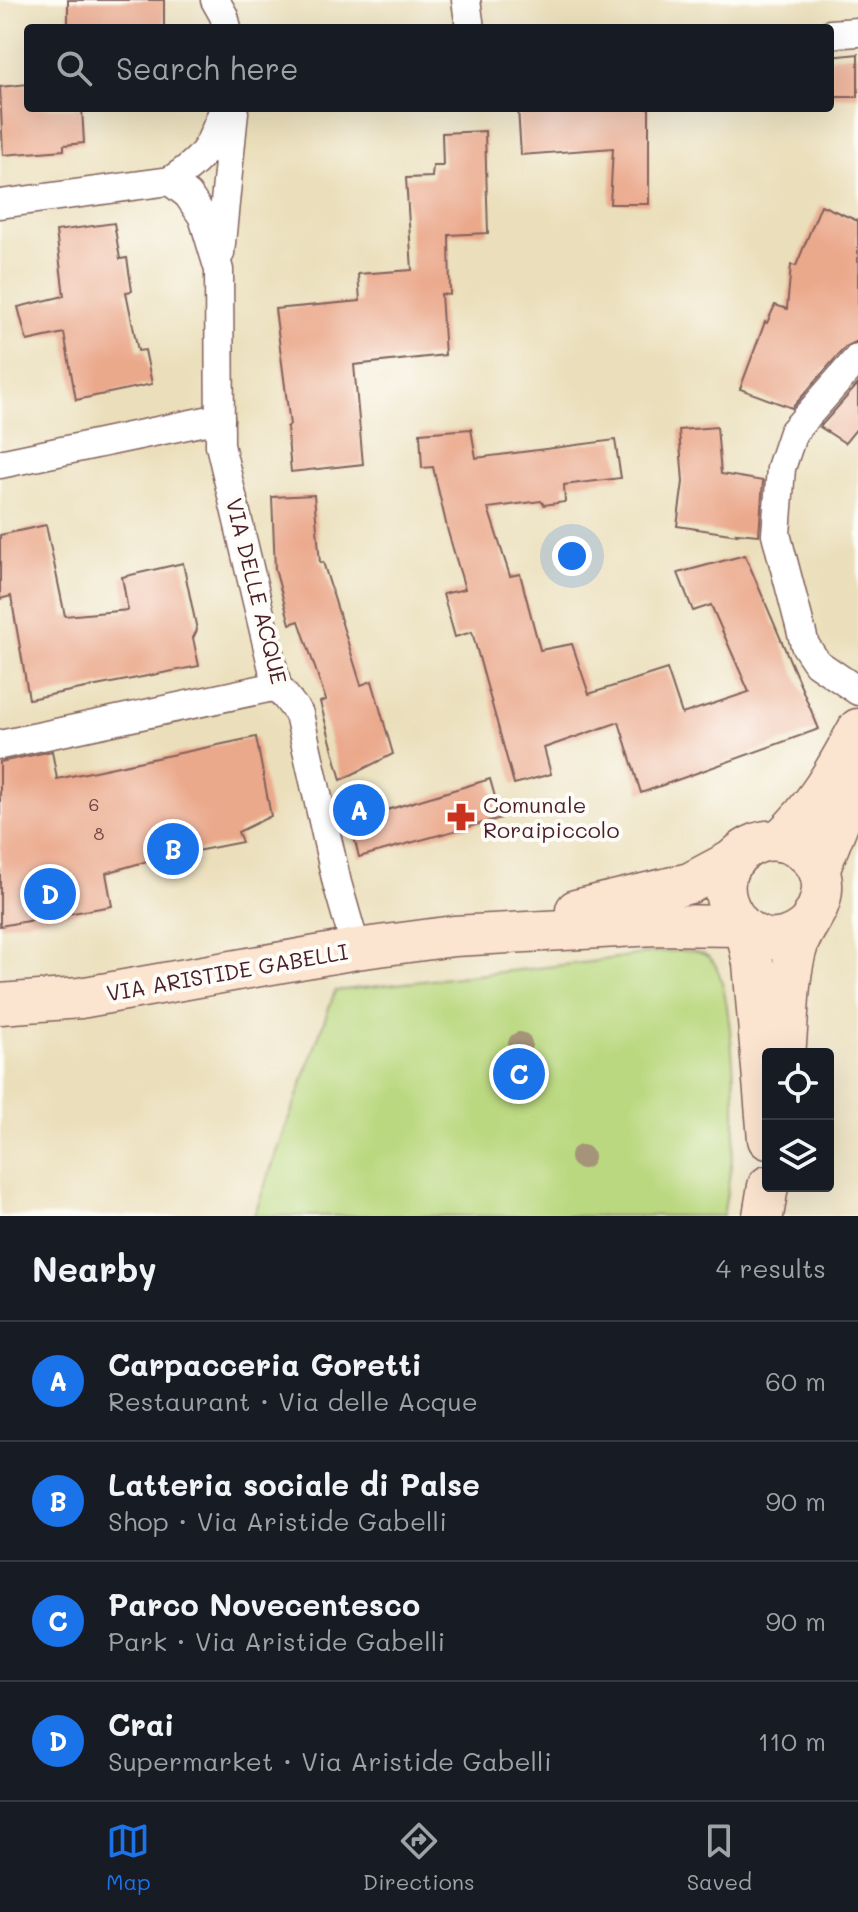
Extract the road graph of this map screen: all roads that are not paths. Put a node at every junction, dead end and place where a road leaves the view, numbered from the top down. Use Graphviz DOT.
graph roads {
  1 [pos="215,0"];
  2 [pos="466,0"];
  3 [pos="226,24"];
  4 [pos="469,24"];
  5 [pos="858,32"];
  6 [pos="834,34"];
  7 [pos="223,112"];
  8 [pos="234,112"];
  9 [pos="170,181"];
  10 [pos="0,204"];
  11 [pos="219,270"];
  12 [pos="858,358"];
  13 [pos="220,418"];
  14 [pos="0,464"];
  15 [pos="277,686"];
  16 [pos="858,691"];
  17 [pos="858,729"];
  18 [pos="0,745"];
  19 [pos="858,773"];
  20 [pos="779,841"];
  21 [pos="735,859"];
  22 [pos="819,871"];
  23 [pos="809,923"];
  24 [pos="744,928"];
  25 [pos="454,936"];
  26 [pos="356,949"];
  27 [pos="0,1004"];
  28 [pos="786,1048"];
  29 [pos="766,1120"];
  30 [pos="767,1192"];
  31 [pos="763,1216"];
  1 -- 3 [label="street"];
  2 -- 4 [label="street"];
  5 -- 6 [label="street"];
  7 -- 9 [label="street"];
  8 -- 11 [label="street, VIA DELLE ACQUE"];
  9 -- 10 [label="street"];
  9 -- 11 [label="street, VIA DELLE ACQUE"];
  11 -- 13 [label="street, VIA DELLE ACQUE"];
  12 -- 16 [label="street"];
  13 -- 14 [label="street"];
  13 -- 15 [label="street, VIA DELLE ACQUE"];
  15 -- 18 [label="street"];
  15 -- 26 [label="street, VIA DELLE ACQUE"];
  17 -- 20 [label="main road"];
  19 -- 22 [label="main road"];
  20 -- 21 [label="main road"];
  20 -- 22 [label="main road"];
  21 -- 24 [label="main road"];
  21 -- 25 [label="main road, VIA ARISTIDE GABELLI"];
  22 -- 23 [label="main road"];
  23 -- 24 [label="main road"];
  23 -- 28 [label="main road"];
  24 -- 25 [label="main road, VIA ARISTIDE GABELLI"];
  24 -- 29 [label="main road"];
  25 -- 26 [label="main road, VIA ARISTIDE GABELLI"];
  26 -- 27 [label="main road, VIA ARISTIDE GABELLI"];
  30 -- 31 [label="main road"];
}
